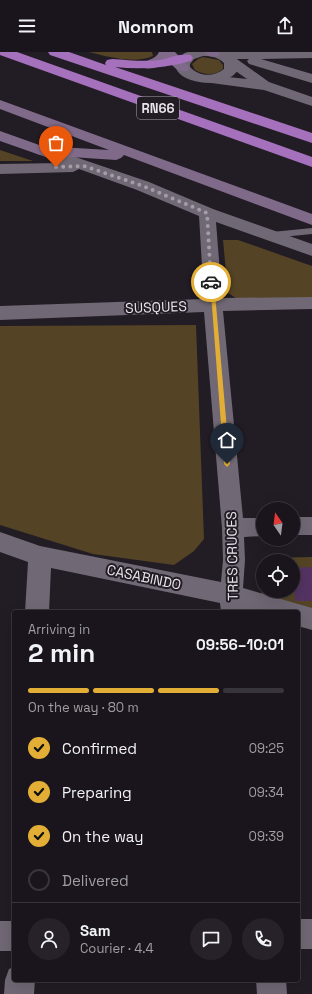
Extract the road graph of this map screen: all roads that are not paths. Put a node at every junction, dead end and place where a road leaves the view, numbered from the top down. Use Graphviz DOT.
graph roads {
  1 [pos="4,52"];
  2 [pos="61,54"];
  3 [pos="312,54"];
  4 [pos="220,56"];
  5 [pos="176,58"];
  6 [pos="209,79"];
  7 [pos="312,79"];
  8 [pos="266,86"];
  9 [pos="312,102"];
  10 [pos="0,104"];
  11 [pos="0,136"];
  12 [pos="312,138"];
  13 [pos="40,150"];
  14 [pos="137,156"];
  15 [pos="312,162"];
  16 [pos="84,166"];
  17 [pos="0,169"];
  18 [pos="207,213"];
  19 [pos="312,220"];
  20 [pos="312,231"];
  21 [pos="272,235"];
  22 [pos="312,250"];
  23 [pos="312,303"];
  24 [pos="213,305"];
  25 [pos="0,313"];
  26 [pos="300,526"];
  27 [pos="312,526"];
  28 [pos="256,527"];
  29 [pos="233,528"];
  30 [pos="0,542"];
  31 [pos="40,556"];
  32 [pos="232,604"];
  33 [pos="37,610"];
  34 [pos="274,610"];
  35 [pos="300,616"];
  36 [pos="312,619"];
  37 [pos="300,934"];
  38 [pos="312,934"];
  39 [pos="0,936"];
  40 [pos="12,936"];
  41 [pos="20,982"];
  42 [pos="271,982"];
  43 [pos="19,994"];
  44 [pos="272,994"];
  1 -- 15 [label="highway, RN66"];
  2 -- 5 [label="highway"];
  2 -- 12 [label="highway, RN66"];
  3 -- 4 [label="street"];
  4 -- 5 [label="street"];
  4 -- 6 [label="street"];
  4 -- 7 [label="street"];
  4 -- 8 [label="street"];
  5 -- 6 [label="street"];
  6 -- 8 [label="street"];
  8 -- 9 [label="street"];
  10 -- 14 [label="main road"];
  11 -- 13 [label="main road"];
  13 -- 14 [label="main road"];
  13 -- 16 [label="street"];
  14 -- 19 [label="main road"];
  16 -- 17 [label="street"];
  16 -- 18 [label="street"];
  18 -- 21 [label="street"];
  18 -- 24 [label="street, TRES CRUCES"];
  20 -- 21 [label="lane"];
  21 -- 22 [label="street"];
  23 -- 24 [label="street, SUSQUES"];
  24 -- 25 [label="street, SUSQUES"];
  24 -- 29 [label="street, TRES CRUCES"];
  26 -- 27 [label="street"];
  28 -- 29 [label="street"];
  29 -- 32 [label="street, TRES CRUCES"];
  30 -- 31 [label="street, CASABINDO"];
  31 -- 32 [label="street, CASABINDO"];
  31 -- 33 [label="street"];
  32 -- 34 [label="street, CASABINDO"];
  35 -- 36 [label="street"];
  37 -- 38 [label="street"];
  39 -- 40 [label="street"];
  41 -- 43 [label="street"];
  42 -- 44 [label="street"];
}
